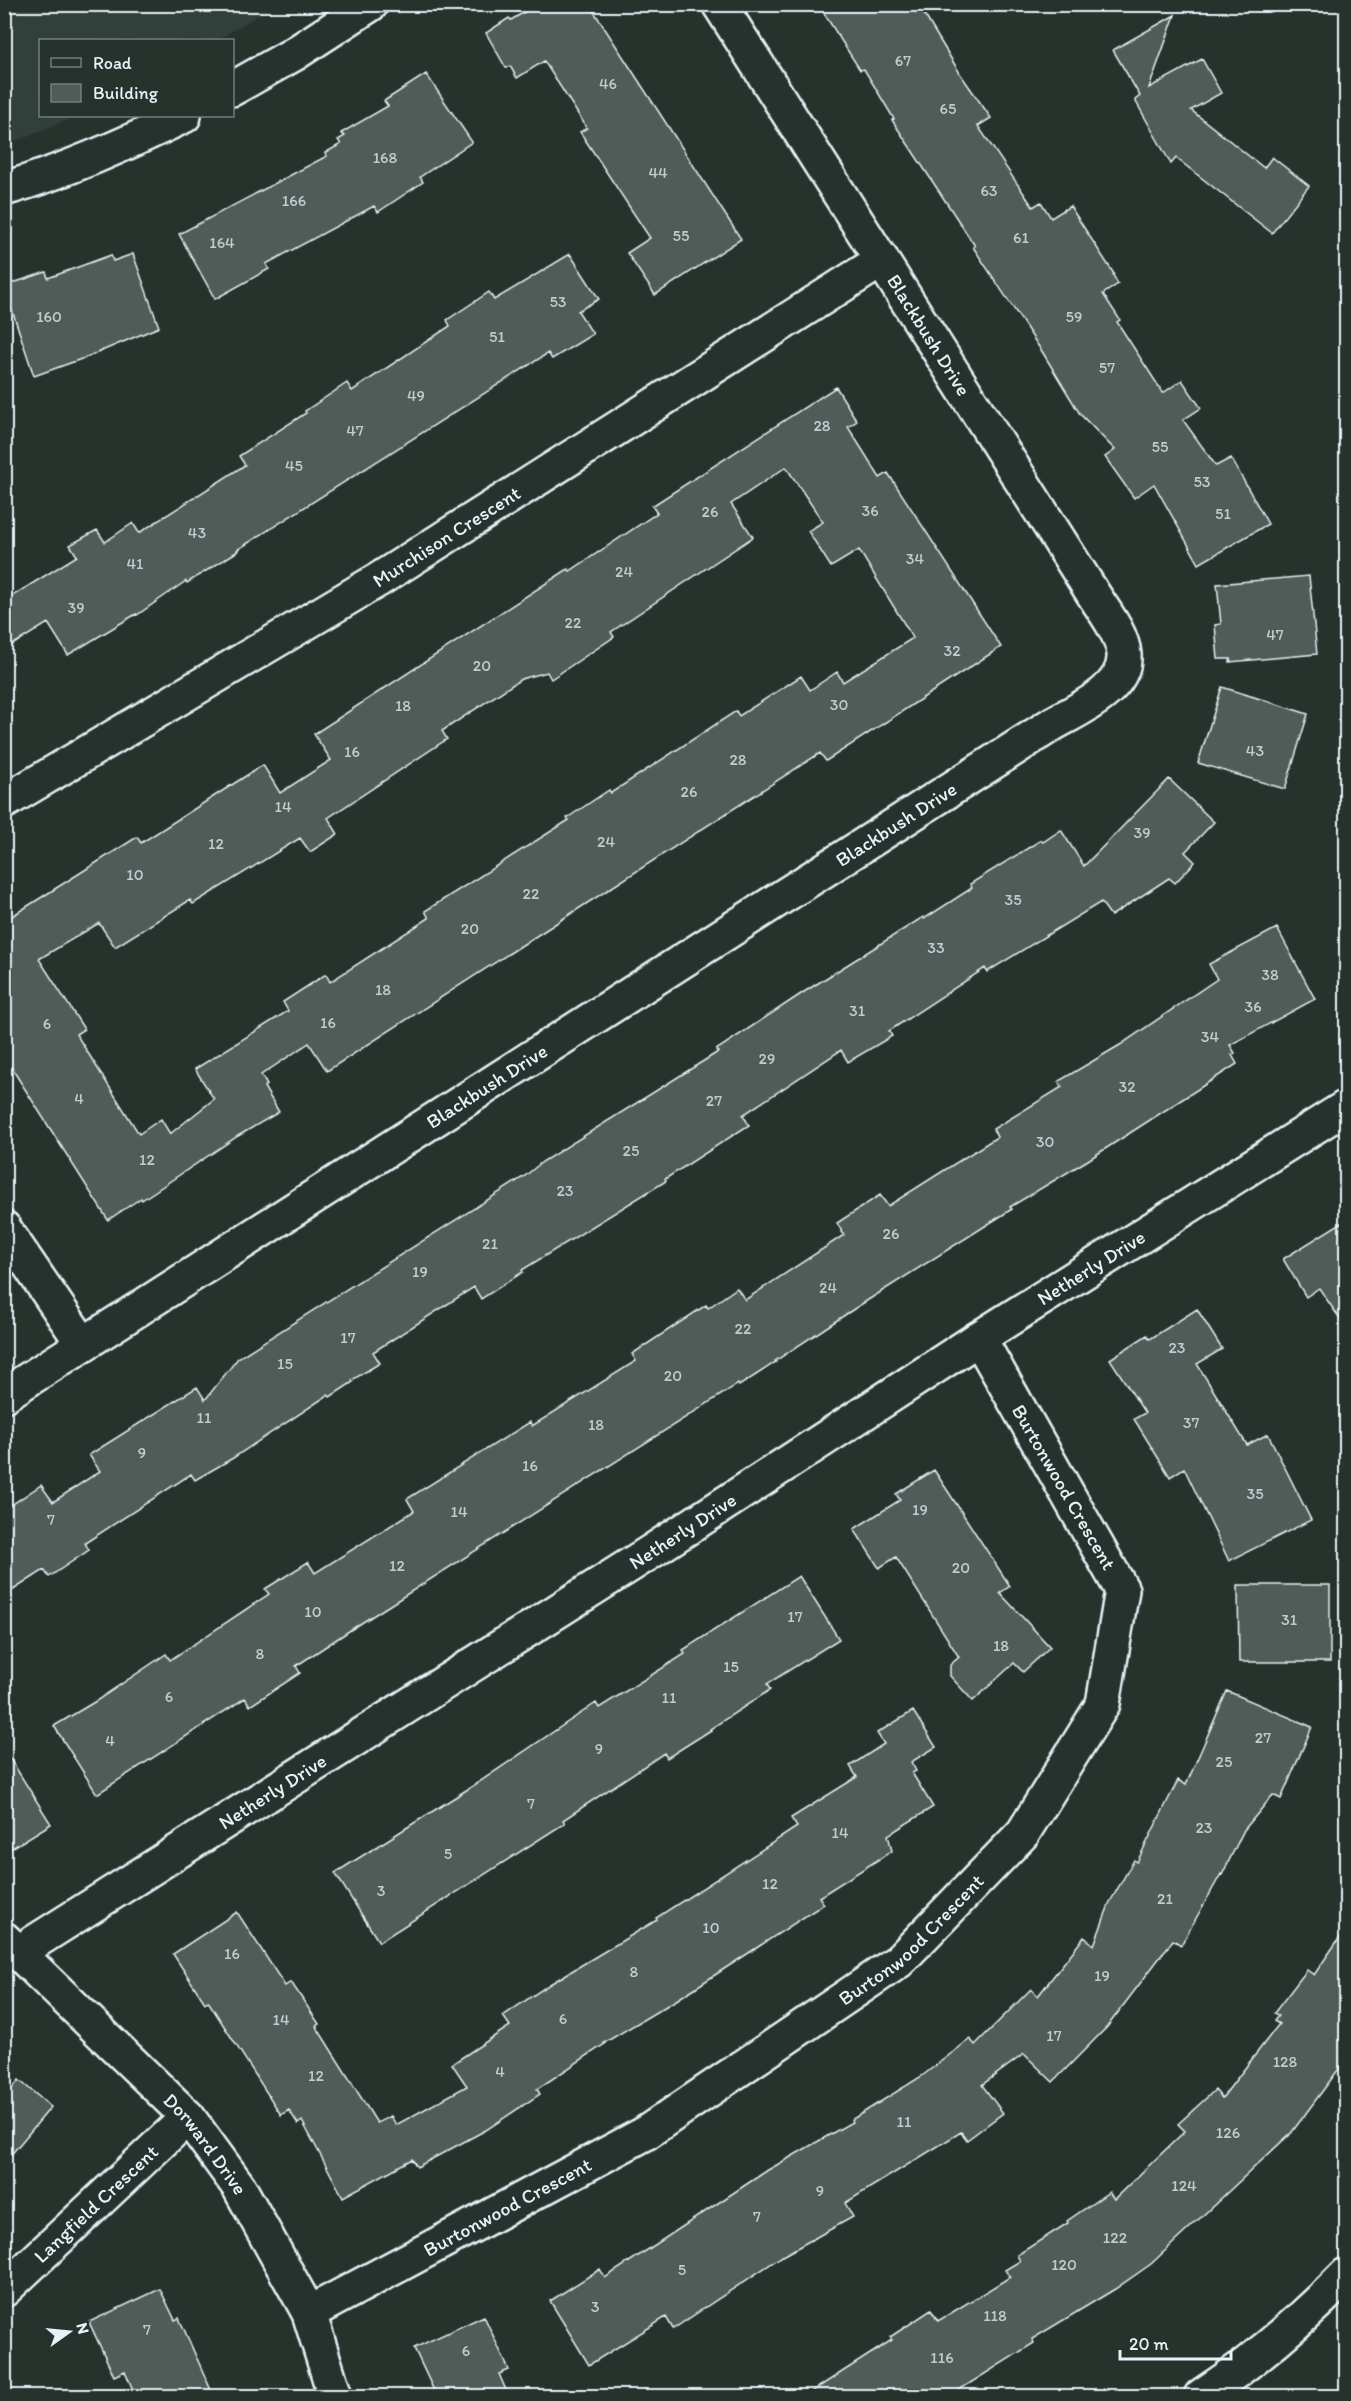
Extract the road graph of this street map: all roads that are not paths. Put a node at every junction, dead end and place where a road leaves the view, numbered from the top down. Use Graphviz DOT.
graph roads {
  1 [pos="371,4"];
  2 [pos="719,4"];
  3 [pos="234,88"];
  4 [pos="182,117"];
  5 [pos="4,189"];
  6 [pos="882,260"];
  7 [pos="4,802"];
  8 [pos="1347,1107"];
  9 [pos="4,1228"];
  10 [pos="979,1338"];
  11 [pos="83,1344"];
  12 [pos="4,1395"];
  13 [pos="12,1945"];
  14 [pos="188,2117"];
  15 [pos="1347,2275"];
  16 [pos="4,2290"];
  17 [pos="309,2313"];
  18 [pos="335,2397"];
  19 [pos="1200,2397"];
  1 -- 3 [label="street"];
  2 -- 6 [label="street, Blackbush Drive"];
  4 -- 5 [label="street"];
  6 -- 7 [label="street, Murchison Crescent"];
  6 -- 11 [label="street, Blackbush Drive"];
  8 -- 10 [label="street, Netherly Drive"];
  9 -- 11 [label="street"];
  10 -- 13 [label="street, Netherly Drive"];
  10 -- 17 [label="street, Burtonwood Crescent"];
  11 -- 12 [label="street, Blackbush Drive"];
  13 -- 14 [label="street, Dorward Drive"];
  14 -- 16 [label="street, Langfield Crescent"];
  14 -- 17 [label="street, Dorward Drive"];
  15 -- 19 [label="street"];
  17 -- 18 [label="street, Dorward Drive"];
}
